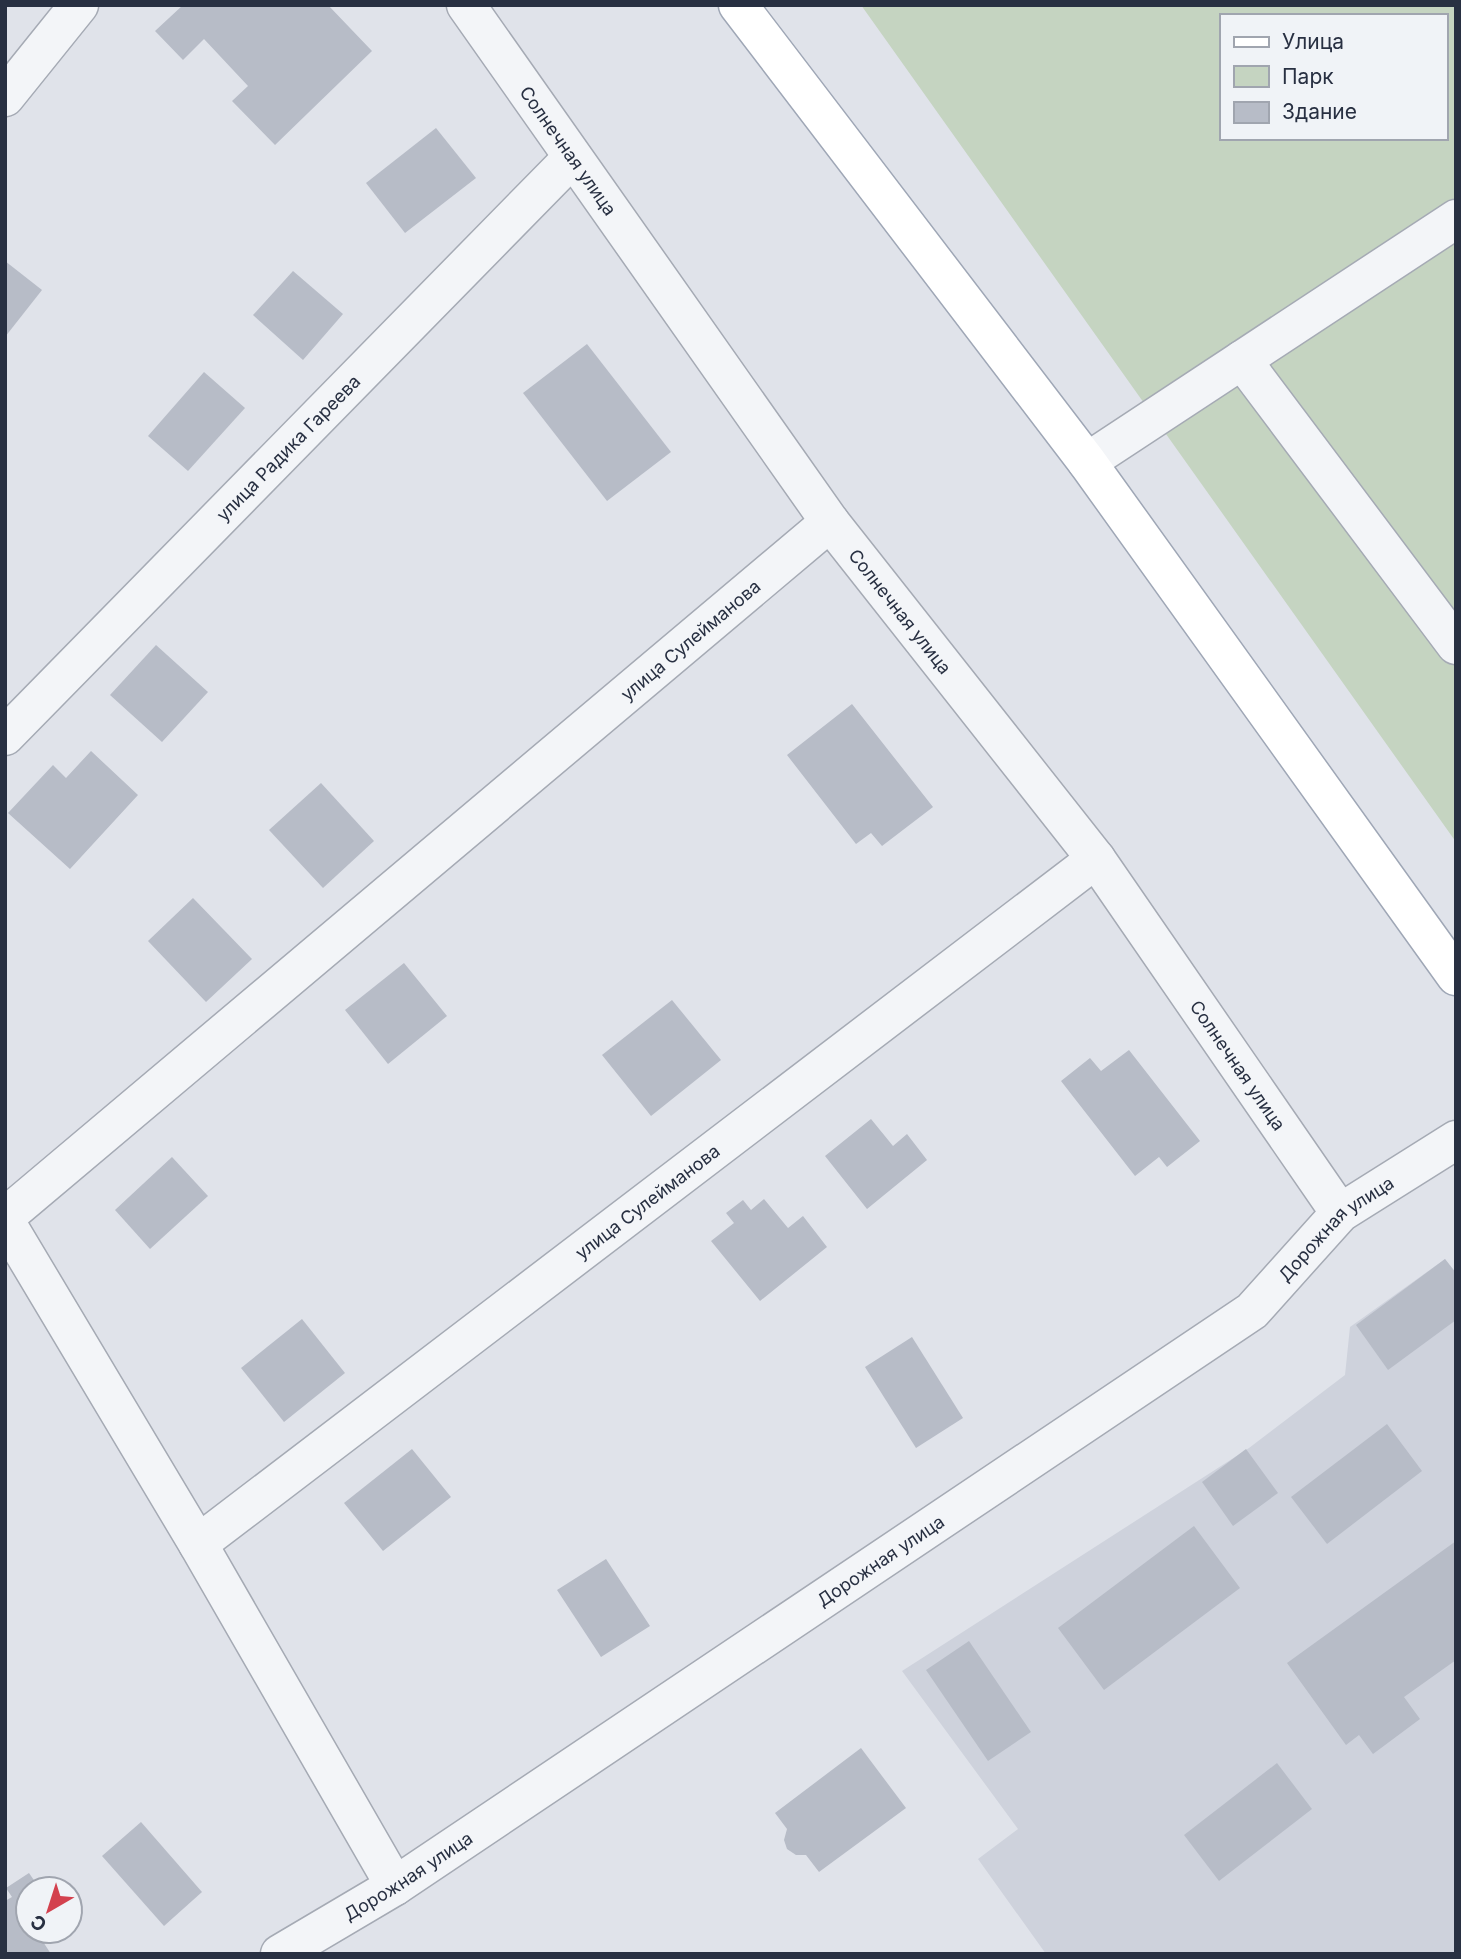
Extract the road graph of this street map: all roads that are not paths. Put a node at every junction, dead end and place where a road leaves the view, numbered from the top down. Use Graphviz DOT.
graph roads {
  1 [pos="79,5"];
  2 [pos="466,5"];
  3 [pos="738,5"];
  4 [pos="5,97"];
  5 [pos="572,158"];
  6 [pos="1456,219"];
  7 [pos="1242,360"];
  8 [pos="1087,462"];
  9 [pos="831,522"];
  10 [pos="1456,645"];
  11 [pos="5,736"];
  12 [pos="1096,859"];
  13 [pos="1456,976"];
  14 [pos="1456,1140"];
  15 [pos="1340,1213"];
  16 [pos="5,1219"];
  17 [pos="198,1544"];
  18 [pos="395,1886"];
  19 [pos="280,1954"];
  1 -- 4 [label="street"];
  2 -- 5 [label="street, Солнечная улица"];
  3 -- 8 [label="main road"];
  5 -- 9 [label="street, Солнечная улица"];
  5 -- 11 [label="street, улица Радика Гареева"];
  6 -- 7 [label="street"];
  7 -- 8 [label="street"];
  7 -- 10 [label="street"];
  8 -- 13 [label="main road"];
  9 -- 12 [label="street, Солнечная улица"];
  9 -- 16 [label="street, улица Сулейманова"];
  12 -- 15 [label="street, Солнечная улица"];
  12 -- 17 [label="street, улица Сулейманова"];
  14 -- 15 [label="street, Дорожная улица"];
  15 -- 18 [label="street, Дорожная улица"];
  16 -- 17 [label="street"];
  17 -- 18 [label="street"];
  18 -- 19 [label="street, Дорожная улица"];
}
